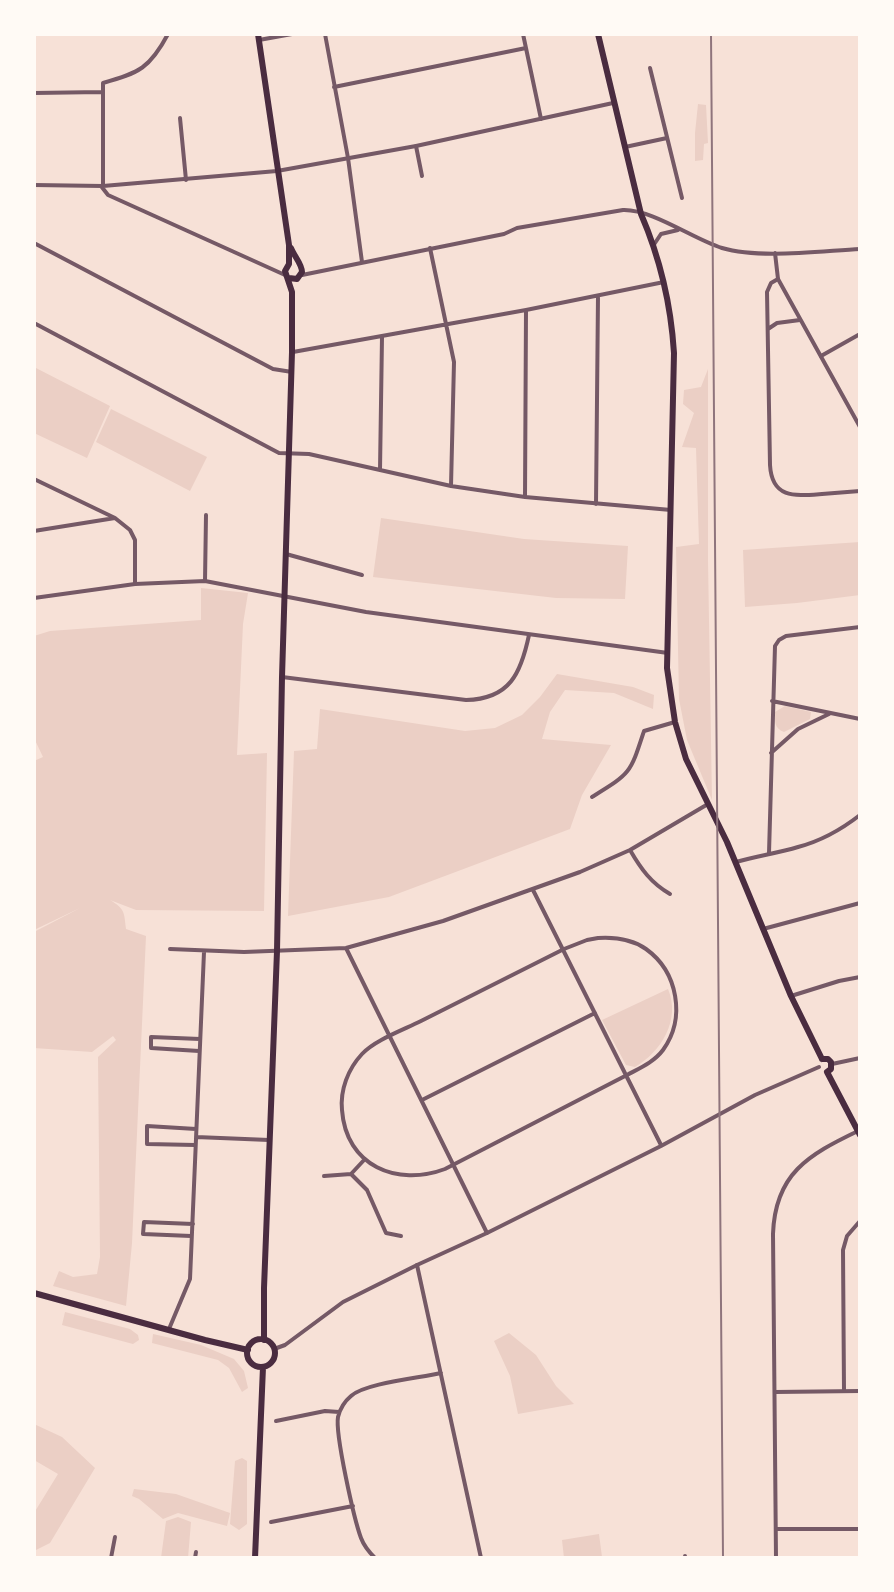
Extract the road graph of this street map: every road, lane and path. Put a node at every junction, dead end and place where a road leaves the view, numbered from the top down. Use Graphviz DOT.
graph roads {
  1 [pos="168,34"];
  2 [pos="292,34"];
  3 [pos="325,34"];
  4 [pos="523,34"];
  5 [pos="598,34"];
  6 [pos="258,37"];
  7 [pos="526,48"];
  8 [pos="650,68"];
  9 [pos="334,87"];
  10 [pos="102,92"];
  11 [pos="34,93"];
  12 [pos="613,103"];
  13 [pos="180,118"];
  14 [pos="541,119"];
  15 [pos="667,138"];
  16 [pos="416,146"];
  17 [pos="625,147"];
  18 [pos="348,158"];
  19 [pos="277,171"];
  20 [pos="422,176"];
  21 [pos="186,180"];
  22 [pos="34,185"];
  23 [pos="102,186"];
  24 [pos="682,198"];
  25 [pos="643,214"];
  26 [pos="680,230"];
  27 [pos="34,243"];
  28 [pos="289,245"];
  29 [pos="653,247"];
  30 [pos="430,248"];
  31 [pos="860,249"];
  32 [pos="775,253"];
  33 [pos="362,262"];
  34 [pos="288,265"];
  35 [pos="300,265"];
  36 [pos="271,268"];
  37 [pos="314,272"];
  38 [pos="301,276"];
  39 [pos="288,277"];
  40 [pos="778,279"];
  41 [pos="664,282"];
  42 [pos="292,292"];
  43 [pos="598,296"];
  44 [pos="526,310"];
  45 [pos="800,320"];
  46 [pos="34,323"];
  47 [pos="446,324"];
  48 [pos="768,329"];
  49 [pos="860,334"];
  50 [pos="382,337"];
  51 [pos="292,352"];
  52 [pos="821,356"];
  53 [pos="292,372"];
  54 [pos="858,420"];
  55 [pos="860,427"];
  56 [pos="290,453"];
  57 [pos="380,471"];
  58 [pos="34,479"];
  59 [pos="451,486"];
  60 [pos="860,491"];
  61 [pos="525,497"];
  62 [pos="596,504"];
  63 [pos="671,510"];
  64 [pos="206,515"];
  65 [pos="115,518"];
  66 [pos="34,531"];
  67 [pos="286,554"];
  68 [pos="362,575"];
  69 [pos="205,581"];
  70 [pos="135,584"];
  71 [pos="285,595"];
  72 [pos="34,598"];
  73 [pos="860,627"];
  74 [pos="529,635"];
  75 [pos="668,653"];
  76 [pos="282,677"];
  77 [pos="772,701"];
  78 [pos="832,713"];
  79 [pos="860,719"];
  80 [pos="675,722"];
  81 [pos="771,754"];
  82 [pos="592,797"];
  83 [pos="708,804"];
  84 [pos="860,815"];
  85 [pos="630,850"];
  86 [pos="769,853"];
  87 [pos="735,862"];
  88 [pos="533,890"];
  89 [pos="670,894"];
  90 [pos="860,903"];
  91 [pos="763,929"];
  92 [pos="346,948"];
  93 [pos="170,949"];
  94 [pos="564,949"];
  95 [pos="277,951"];
  96 [pos="204,952"];
  97 [pos="860,977"];
  98 [pos="791,996"];
  99 [pos="595,1013"];
  100 [pos="390,1036"];
  101 [pos="200,1039"];
  102 [pos="199,1051"];
  103 [pos="860,1058"];
  104 [pos="820,1063"];
  105 [pos="832,1064"];
  106 [pos="827,1072"];
  107 [pos="627,1075"];
  108 [pos="422,1100"];
  109 [pos="196,1129"];
  110 [pos="859,1133"];
  111 [pos="196,1137"];
  112 [pos="269,1140"];
  113 [pos="195,1145"];
  114 [pos="661,1146"];
  115 [pos="365,1159"];
  116 [pos="454,1164"];
  117 [pos="351,1174"];
  118 [pos="324,1176"];
  119 [pos="860,1221"];
  120 [pos="193,1224"];
  121 [pos="487,1233"];
  122 [pos="192,1236"];
  123 [pos="401,1236"];
  124 [pos="417,1265"];
  125 [pos="34,1293"];
  126 [pos="168,1330"];
  127 [pos="264,1340"];
  128 [pos="274,1349"];
  129 [pos="248,1350"];
  130 [pos="263,1367"];
  131 [pos="441,1373"];
  132 [pos="844,1391"];
  133 [pos="860,1391"];
  134 [pos="775,1392"];
  135 [pos="339,1412"];
  136 [pos="276,1421"];
  137 [pos="353,1506"];
  138 [pos="271,1522"];
  139 [pos="777,1529"];
  140 [pos="860,1529"];
  141 [pos="115,1537"];
  142 [pos="111,1558"];
  143 [pos="255,1558"];
  144 [pos="375,1558"];
  145 [pos="481,1558"];
  146 [pos="776,1558"];
  1 -- 10 [label="street"];
  2 -- 6 [label="street"];
  3 -- 9 [label="street"];
  4 -- 7 [label="street"];
  5 -- 12 [label="main road"];
  6 -- 19 [label="main road"];
  7 -- 9 [label="street"];
  7 -- 14 [label="street"];
  8 -- 15 [label="street"];
  9 -- 18 [label="street"];
  10 -- 11 [label="street"];
  10 -- 23 [label="street"];
  12 -- 14 [label="street"];
  12 -- 17 [label="main road"];
  13 -- 21 [label="street"];
  14 -- 16 [label="street"];
  15 -- 17 [label="street"];
  15 -- 24 [label="street"];
  16 -- 18 [label="street"];
  16 -- 20 [label="street"];
  17 -- 25 [label="main road"];
  18 -- 19 [label="street"];
  18 -- 33 [label="street"];
  19 -- 21 [label="street"];
  19 -- 28 [label="main road"];
  21 -- 23 [label="street"];
  22 -- 23 [label="street"];
  23 -- 36 [label="street"];
  25 -- 26 [label="street"];
  25 -- 29 [label="main road"];
  25 -- 30 [label="street"];
  26 -- 29 [label="street"];
  26 -- 32 [label="street"];
  27 -- 53 [label="street"];
  28 -- 34 [label="main road"];
  28 -- 35 [label="main road"];
  29 -- 41 [label="main road"];
  30 -- 33 [label="street"];
  30 -- 47 [label="street"];
  31 -- 32 [label="street"];
  32 -- 40 [label="street"];
  33 -- 37 [label="street"];
  34 -- 35 [label="main road"];
  34 -- 36 [label="street"];
  34 -- 39 [label="main road"];
  35 -- 37 [label="street"];
  35 -- 38 [label="main road"];
  36 -- 39 [label="street"];
  37 -- 38 [label="street"];
  38 -- 39 [label="main road"];
  38 -- 42 [label="main road"];
  39 -- 42 [label="main road"];
  40 -- 45 [label="street"];
  40 -- 48 [label="street"];
  41 -- 43 [label="street"];
  41 -- 63 [label="main road"];
  42 -- 51 [label="main road"];
  43 -- 44 [label="street"];
  43 -- 62 [label="street"];
  44 -- 47 [label="street"];
  44 -- 61 [label="street"];
  45 -- 48 [label="street"];
  45 -- 52 [label="street"];
  46 -- 56 [label="street"];
  47 -- 50 [label="street"];
  47 -- 59 [label="street"];
  48 -- 60 [label="street"];
  49 -- 52 [label="street"];
  50 -- 51 [label="street"];
  50 -- 57 [label="street"];
  51 -- 53 [label="main road"];
  52 -- 54 [label="street"];
  53 -- 56 [label="main road"];
  54 -- 55 [label="street"];
  56 -- 57 [label="street"];
  56 -- 67 [label="main road"];
  57 -- 59 [label="street"];
  58 -- 65 [label="street"];
  59 -- 61 [label="street"];
  61 -- 62 [label="street"];
  62 -- 63 [label="street"];
  63 -- 75 [label="main road"];
  64 -- 69 [label="street"];
  65 -- 66 [label="street"];
  65 -- 70 [label="street"];
  67 -- 68 [label="street"];
  67 -- 71 [label="main road"];
  69 -- 70 [label="street"];
  69 -- 71 [label="street"];
  70 -- 72 [label="street"];
  71 -- 74 [label="street"];
  71 -- 76 [label="main road"];
  73 -- 77 [label="street"];
  74 -- 75 [label="street"];
  74 -- 76 [label="street"];
  75 -- 80 [label="main road"];
  76 -- 95 [label="main road"];
  77 -- 78 [label="street"];
  77 -- 81 [label="street"];
  78 -- 79 [label="street"];
  78 -- 81 [label="street"];
  80 -- 82 [label="street"];
  80 -- 83 [label="main road"];
  81 -- 86 [label="street"];
  83 -- 85 [label="street"];
  83 -- 87 [label="main road"];
  84 -- 86 [label="street"];
  85 -- 88 [label="street"];
  85 -- 89 [label="street"];
  86 -- 87 [label="street"];
  87 -- 91 [label="main road"];
  88 -- 92 [label="street"];
  88 -- 94 [label="street"];
  90 -- 91 [label="street"];
  91 -- 98 [label="main road"];
  92 -- 95 [label="street"];
  92 -- 100 [label="street"];
  93 -- 96 [label="street"];
  94 -- 99 [label="street"];
  94 -- 100 [label="street"];
  94 -- 107 [label="street"];
  95 -- 96 [label="street"];
  95 -- 112 [label="main road"];
  96 -- 101 [label="street"];
  97 -- 98 [label="street"];
  98 -- 104 [label="main road"];
  99 -- 107 [label="street"];
  99 -- 108 [label="street"];
  100 -- 108 [label="street"];
  100 -- 115 [label="street"];
  101 -- 102 [label="street"];
  101 -- 102 [label="street"];
  102 -- 109 [label="street"];
  103 -- 105 [label="street"];
  104 -- 105 [label="main road"];
  104 -- 106 [label="main road"];
  104 -- 114 [label="street"];
  105 -- 106 [label="main road"];
  106 -- 110 [label="main road"];
  107 -- 114 [label="street"];
  107 -- 116 [label="street"];
  108 -- 116 [label="street"];
  109 -- 111 [label="street"];
  109 -- 113 [label="street"];
  110 -- 134 [label="street"];
  111 -- 112 [label="street"];
  111 -- 113 [label="street"];
  112 -- 127 [label="main road"];
  113 -- 120 [label="street"];
  114 -- 121 [label="street"];
  115 -- 116 [label="street"];
  115 -- 117 [label="street"];
  116 -- 121 [label="street"];
  117 -- 118 [label="street"];
  117 -- 123 [label="street"];
  119 -- 132 [label="street"];
  120 -- 122 [label="street"];
  120 -- 122 [label="street"];
  121 -- 124 [label="street"];
  122 -- 126 [label="street"];
  124 -- 128 [label="street"];
  124 -- 131 [label="street"];
  125 -- 126 [label="main road"];
  126 -- 129 [label="main road"];
  127 -- 128 [label="main road"];
  127 -- 129 [label="main road"];
  128 -- 130 [label="main road"];
  129 -- 130 [label="main road"];
  130 -- 143 [label="main road"];
  131 -- 135 [label="street"];
  131 -- 145 [label="street"];
  132 -- 133 [label="street"];
  132 -- 134 [label="street"];
  134 -- 139 [label="street"];
  135 -- 136 [label="street"];
  135 -- 137 [label="street"];
  137 -- 138 [label="street"];
  137 -- 144 [label="street"];
  139 -- 140 [label="street"];
  139 -- 146 [label="street"];
  141 -- 142 [label="street"];
}
